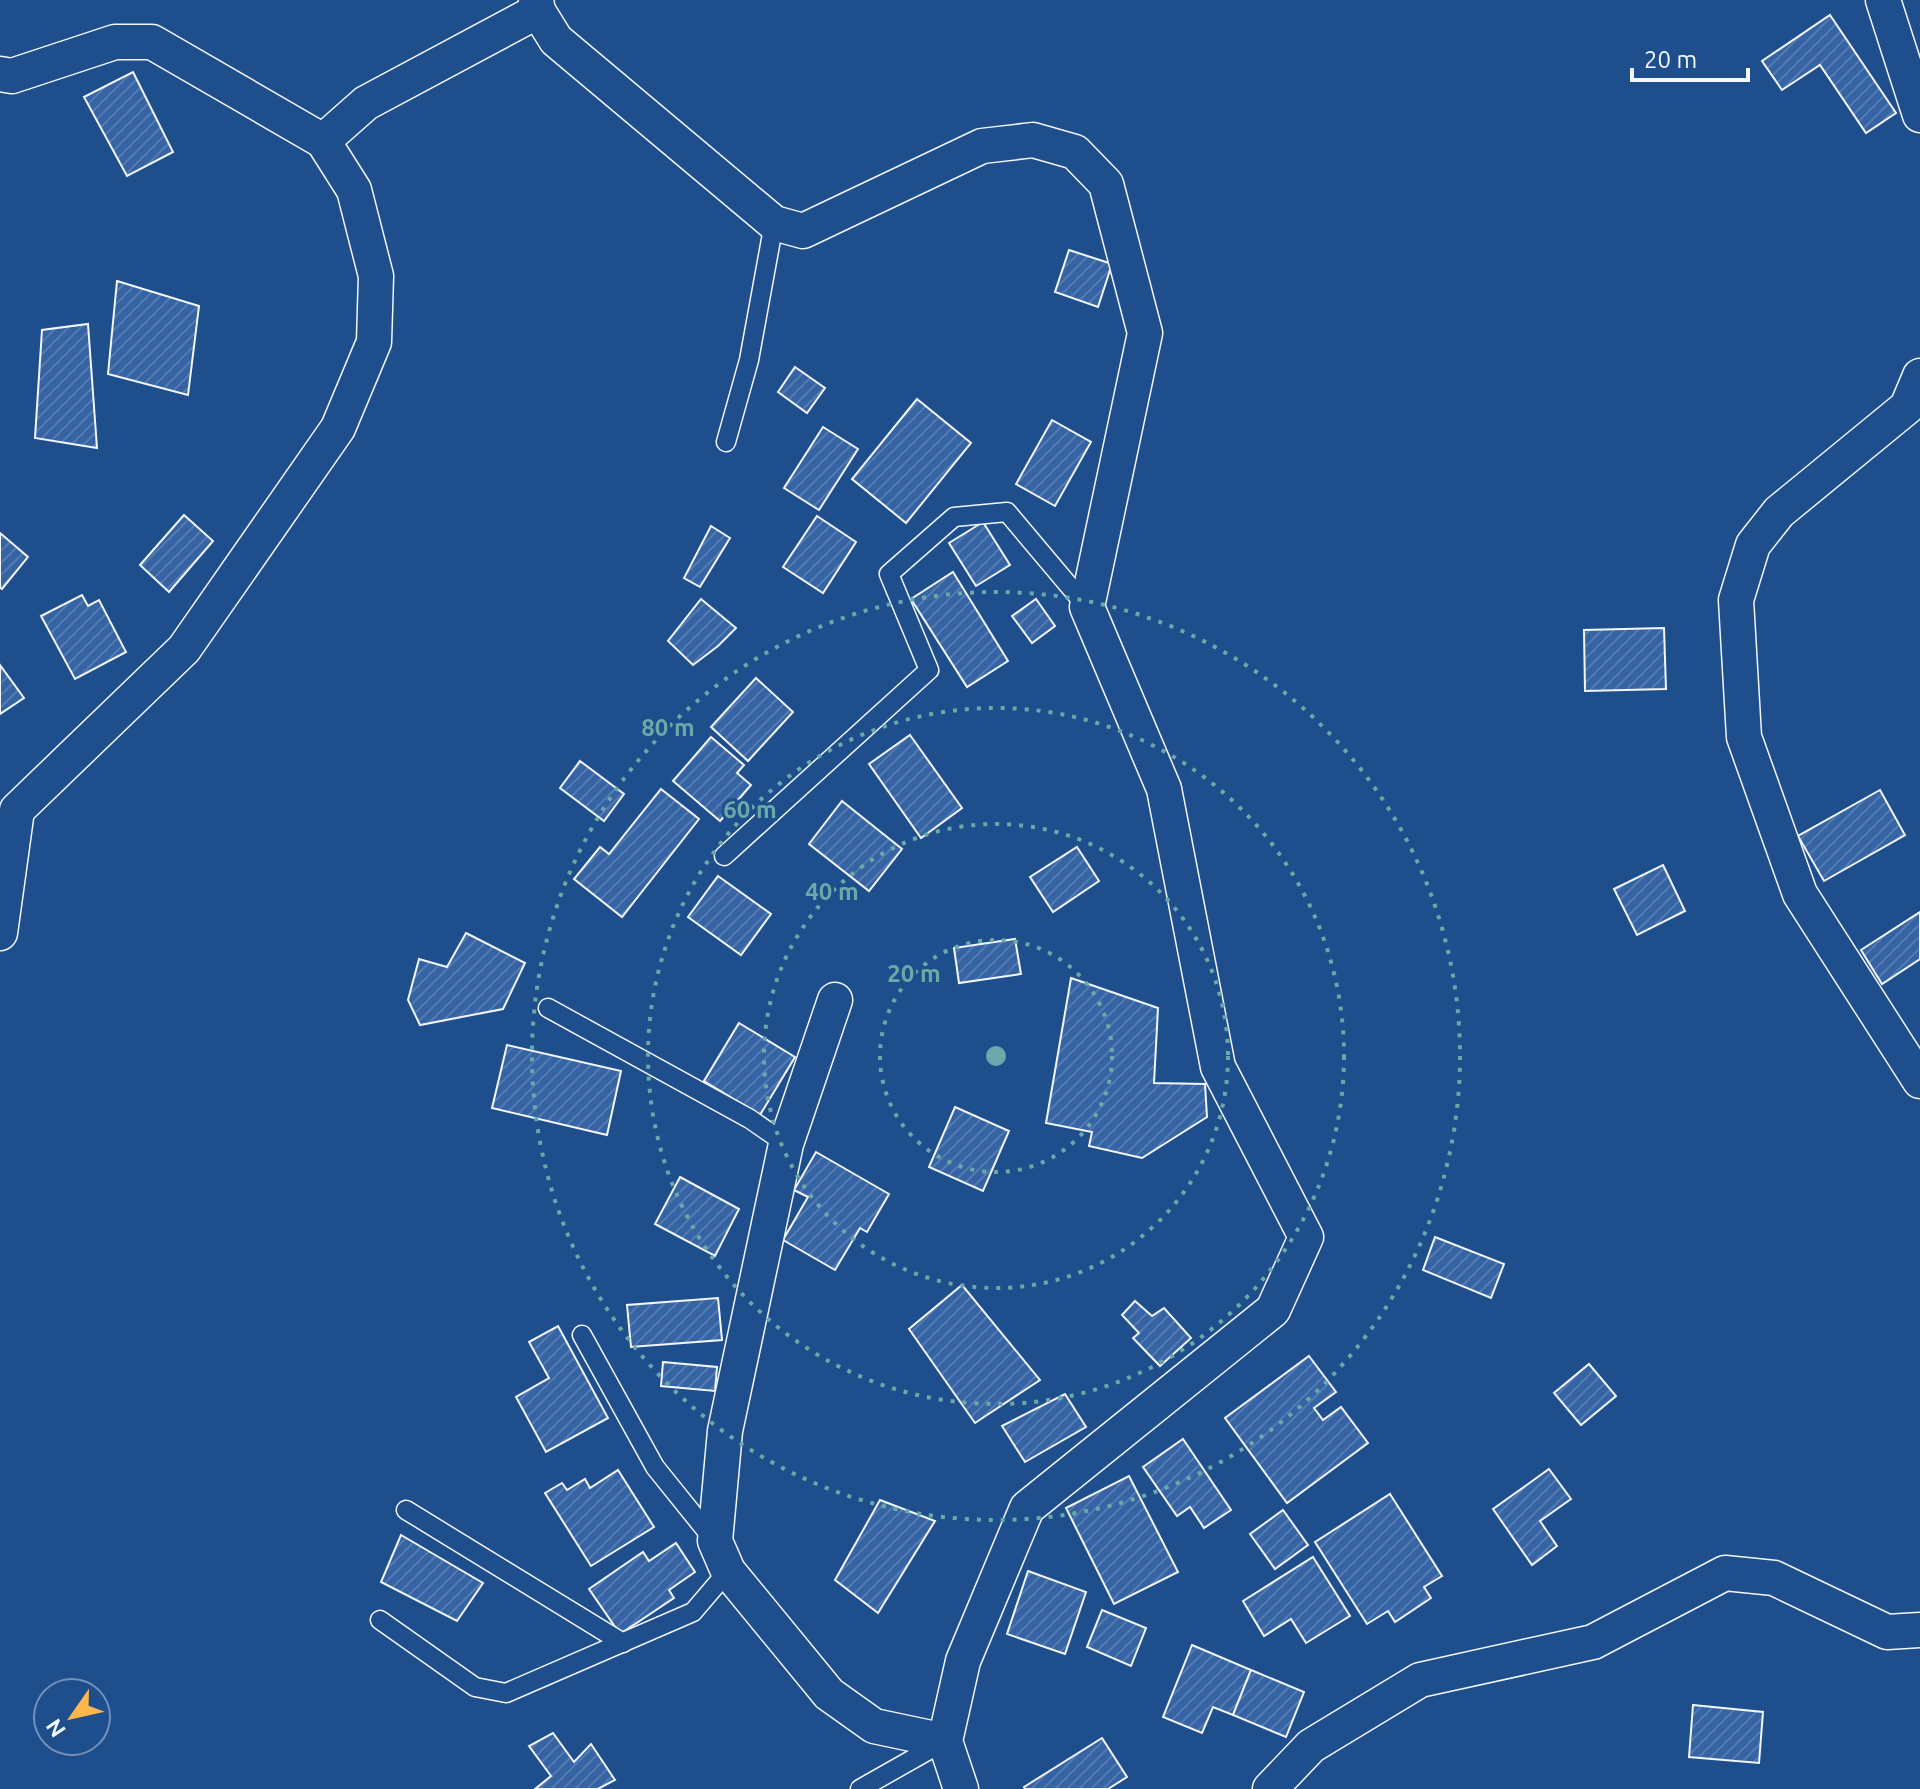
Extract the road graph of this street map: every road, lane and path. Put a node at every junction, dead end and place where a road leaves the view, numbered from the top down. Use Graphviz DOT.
graph roads {
  1 [pos="1883,0"];
  2 [pos="537,6"];
  3 [pos="0,74"];
  4 [pos="1920,115"];
  5 [pos="323,141"];
  6 [pos="774,223"];
  7 [pos="1920,376"];
  8 [pos="726,442"];
  9 [pos="1087,607"];
  10 [pos="724,856"];
  11 [pos="0,933"];
  12 [pos="835,1000"];
  13 [pos="548,1008"];
  14 [pos="1920,1081"];
  15 [pos="786,1144"];
  16 [pos="582,1335"];
  17 [pos="406,1510"];
  18 [pos="722,1556"];
  19 [pos="380,1620"];
  20 [pos="1920,1630"];
  21 [pos="623,1643"];
  22 [pos="945,1741"];
  23 [pos="860,1789"];
  24 [pos="961,1789"];
  25 [pos="1270,1789"];
  1 -- 4 [label="street"];
  2 -- 5 [label="street"];
  2 -- 6 [label="street"];
  3 -- 5 [label="street"];
  5 -- 11 [label="street"];
  6 -- 8 [label="lane"];
  6 -- 9 [label="street"];
  7 -- 14 [label="street"];
  9 -- 10 [label="lane"];
  9 -- 22 [label="street"];
  12 -- 15 [label="street"];
  13 -- 15 [label="lane"];
  15 -- 18 [label="street"];
  16 -- 18 [label="lane"];
  17 -- 21 [label="lane"];
  18 -- 21 [label="lane"];
  18 -- 22 [label="street"];
  19 -- 21 [label="lane"];
  20 -- 25 [label="street"];
  22 -- 23 [label="lane"];
  22 -- 24 [label="street"];
}
